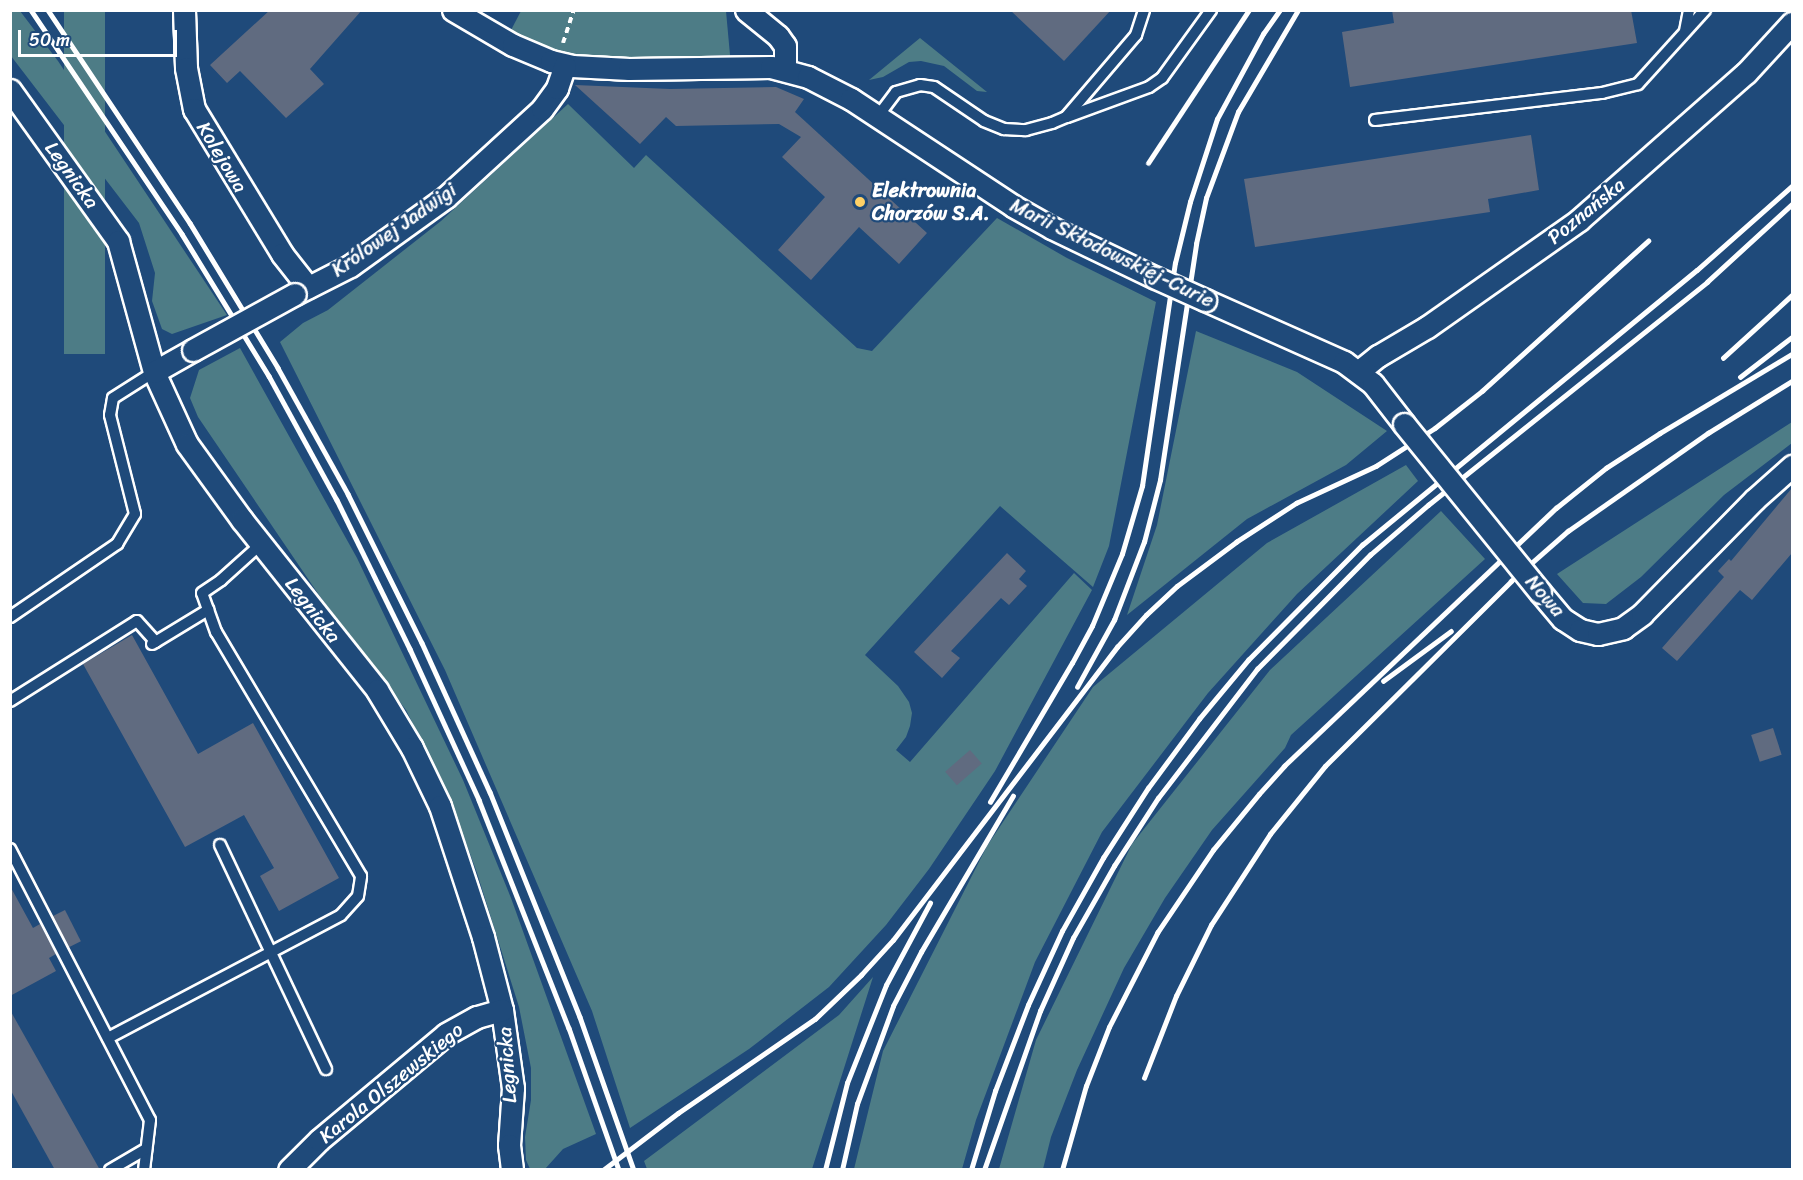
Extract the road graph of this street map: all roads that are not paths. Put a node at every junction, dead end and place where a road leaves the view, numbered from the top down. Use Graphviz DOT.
graph roads {
  1 [pos="184,10"];
  2 [pos="453,10"];
  3 [pos="746,10"];
  4 [pos="1144,10"];
  5 [pos="1211,10"];
  6 [pos="1689,10"];
  7 [pos="1706,10"];
  8 [pos="1792,23"];
  9 [pos="1684,34"];
  10 [pos="563,59"];
  11 [pos="785,69"];
  12 [pos="10,90"];
  13 [pos="878,116"];
  14 [pos="1066,117"];
  15 [pos="1375,120"];
  16 [pos="301,290"];
  17 [pos="154,372"];
  18 [pos="1359,372"];
  19 [pos="1792,466"];
  20 [pos="261,544"];
  21 [pos="208,610"];
  22 [pos="10,617"];
  23 [pos="10,701"];
  24 [pos="220,845"];
  25 [pos="10,849"];
  26 [pos="272,952"];
  27 [pos="502,1010"];
  28 [pos="108,1038"];
  29 [pos="326,1069"];
  30 [pos="146,1149"];
  31 [pos="110,1170"];
  32 [pos="144,1170"];
  33 [pos="289,1170"];
  34 [pos="512,1170"];
  1 -- 16 [label="street, Kolejowa"];
  2 -- 10 [label="street, Marii Skłodowskiej-Curie"];
  3 -- 11 [label="street"];
  4 -- 14 [label="lane"];
  5 -- 14 [label="lane"];
  6 -- 9 [label="lane"];
  7 -- 9 [label="lane"];
  8 -- 18 [label="street, Poznańska"];
  9 -- 15 [label="lane"];
  10 -- 11 [label="street, Marii Skłodowskiej-Curie"];
  10 -- 16 [label="street, Królowej Jadwigi"];
  11 -- 13 [label="street, Marii Skłodowskiej-Curie"];
  12 -- 17 [label="street, Legnicka"];
  13 -- 14 [label="lane"];
  13 -- 18 [label="street, Marii Skłodowskiej-Curie, bridge"];
  16 -- 17 [label="street, Królowej Jadwigi, bridge"];
  17 -- 20 [label="street, Legnicka"];
  17 -- 22 [label="lane"];
  18 -- 19 [label="street, Nowa, bridge"];
  20 -- 21 [label="lane"];
  20 -- 27 [label="street, Legnicka"];
  21 -- 23 [label="lane"];
  21 -- 26 [label="lane"];
  24 -- 26 [label="lane"];
  25 -- 28 [label="lane"];
  26 -- 28 [label="lane"];
  26 -- 29 [label="lane"];
  27 -- 33 [label="street, Karola Olszewskiego"];
  27 -- 34 [label="street, Legnicka"];
  28 -- 30 [label="lane"];
  30 -- 31 [label="lane"];
  30 -- 32 [label="lane"];
}
